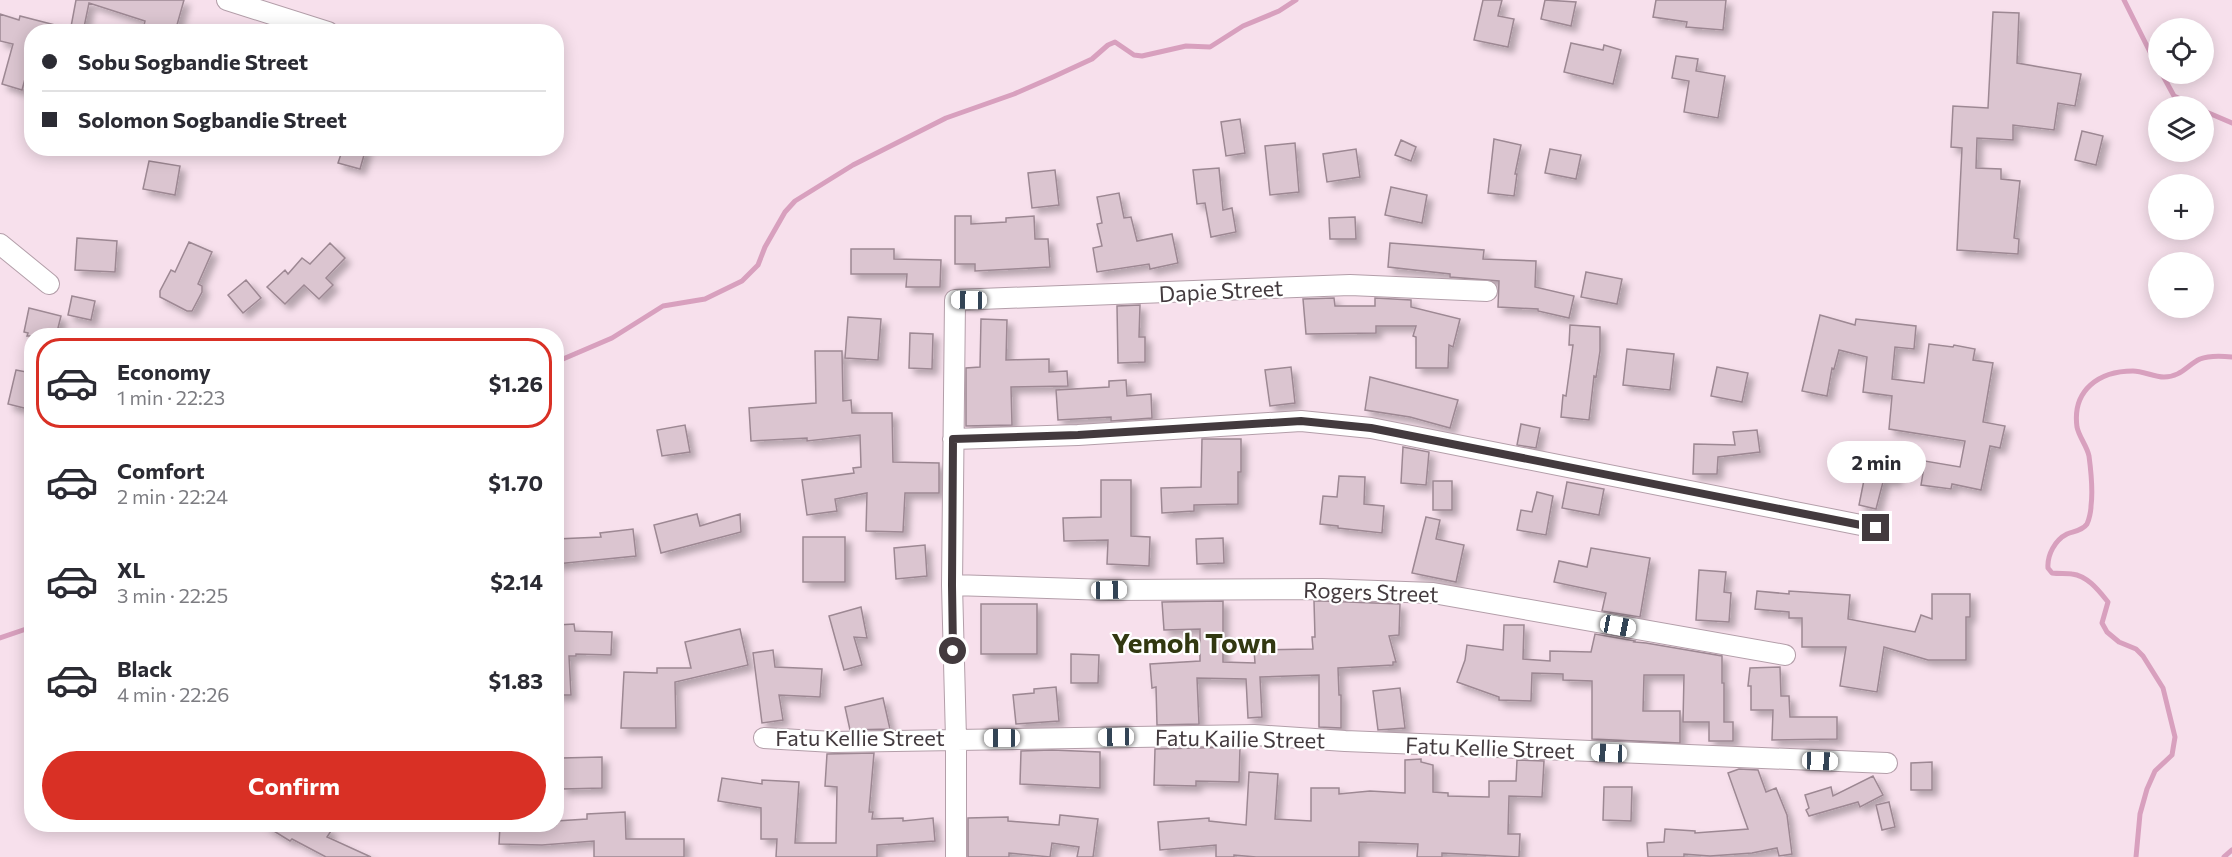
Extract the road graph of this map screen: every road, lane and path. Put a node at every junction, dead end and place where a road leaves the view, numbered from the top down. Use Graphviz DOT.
graph roads {
  1 [pos="227,0"];
  2 [pos="303,24"];
  3 [pos="0,244"];
  4 [pos="49,284"];
  5 [pos="1487,291"];
  6 [pos="953,439"];
  7 [pos="1876,528"];
  8 [pos="952,585"];
  9 [pos="1785,655"];
  10 [pos="764,738"];
  11 [pos="956,739"];
  12 [pos="1345,741"];
  13 [pos="1887,763"];
  14 [pos="956,857"];
  1 -- 2 [label="street"];
  3 -- 4 [label="street"];
  5 -- 6 [label="street, Dapie Street"];
  6 -- 7 [label="street"];
  6 -- 8 [label="street"];
  8 -- 9 [label="street, Rogers Street"];
  8 -- 11 [label="street"];
  10 -- 11 [label="street, Fatu Kellie Street"];
  11 -- 12 [label="street, Fatu Kailie Street"];
  11 -- 14 [label="street"];
  12 -- 13 [label="street, Fatu Kellie Street"];
}
